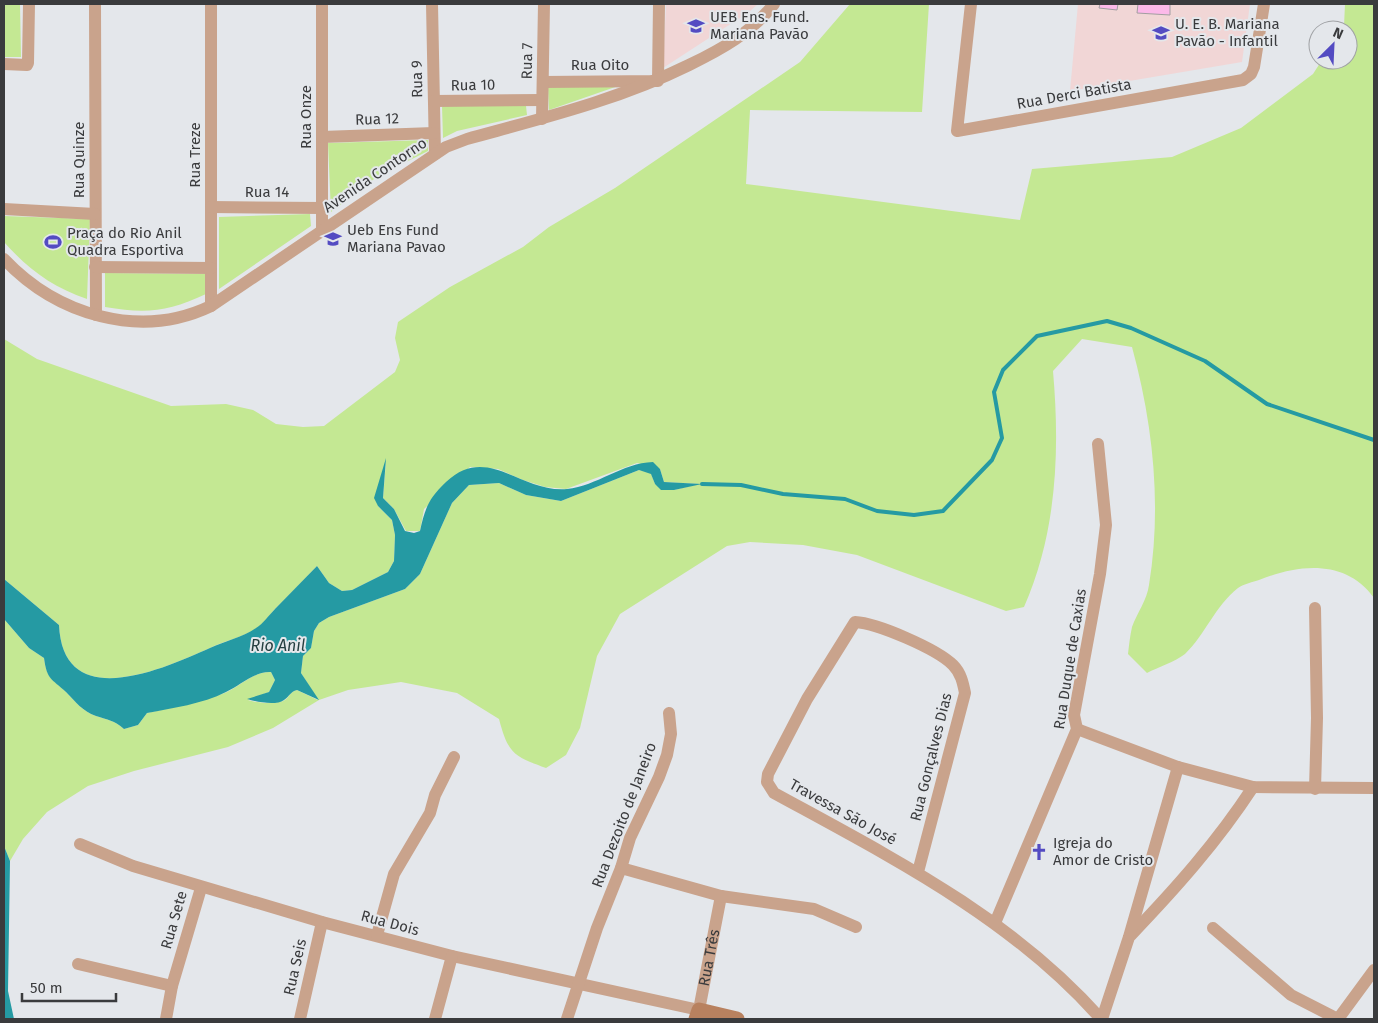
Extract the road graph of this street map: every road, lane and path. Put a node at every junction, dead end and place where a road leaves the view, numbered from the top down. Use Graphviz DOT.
graph roads {
  1 [pos="29,4"];
  2 [pos="95,4"];
  3 [pos="211,4"];
  4 [pos="322,4"];
  5 [pos="432,4"];
  6 [pos="544,4"];
  7 [pos="659,4"];
  8 [pos="774,4"];
  9 [pos="971,4"];
  10 [pos="1264,4"];
  11 [pos="4,64"];
  12 [pos="658,81"];
  13 [pos="543,82"];
  14 [pos="542,100"];
  15 [pos="434,101"];
  16 [pos="542,119"];
  17 [pos="434,133"];
  18 [pos="322,137"];
  19 [pos="434,154"];
  20 [pos="211,207"];
  21 [pos="4,208"];
  22 [pos="322,208"];
  23 [pos="95,214"];
  24 [pos="322,230"];
  25 [pos="4,259"];
  26 [pos="96,267"];
  27 [pos="211,268"];
  28 [pos="212,306"];
  29 [pos="96,315"];
  30 [pos="1098,444"];
  31 [pos="1315,608"];
  32 [pos="942,657"];
  33 [pos="669,713"];
  34 [pos="1077,729"];
  35 [pos="454,757"];
  36 [pos="1178,767"];
  37 [pos="1253,787"];
  38 [pos="1374,788"];
  39 [pos="1315,789"];
  40 [pos="80,844"];
  41 [pos="621,868"];
  42 [pos="918,872"];
  43 [pos="201,888"];
  44 [pos="722,896"];
  45 [pos="322,922"];
  46 [pos="995,923"];
  47 [pos="856,927"];
  48 [pos="1213,928"];
  49 [pos="377,935"];
  50 [pos="1130,936"];
  51 [pos="452,956"];
  52 [pos="78,964"];
  53 [pos="1374,970"];
  54 [pos="578,984"];
  55 [pos="172,986"];
  56 [pos="698,1015"];
  57 [pos="166,1019"];
  58 [pos="300,1019"];
  59 [pos="435,1019"];
  60 [pos="567,1019"];
  61 [pos="737,1019"];
  62 [pos="1102,1019"];
  63 [pos="1338,1019"];
  1 -- 11 [label="street"];
  2 -- 23 [label="street, Rua Quinze"];
  3 -- 20 [label="street, Rua Treze"];
  4 -- 18 [label="street, Rua Onze"];
  5 -- 15 [label="street, Rua 9"];
  6 -- 13 [label="street, Rua 7"];
  7 -- 12 [label="street"];
  8 -- 12 [label="street, Avenida Contorno"];
  9 -- 10 [label="street, Rua Derci Batista"];
  12 -- 13 [label="street, Rua Oito"];
  12 -- 16 [label="street, Avenida Contorno"];
  13 -- 14 [label="street, Rua 7"];
  14 -- 15 [label="street, Rua 10"];
  14 -- 16 [label="street, Rua 7"];
  15 -- 17 [label="street, Rua 9"];
  16 -- 19 [label="street, Avenida Contorno"];
  17 -- 18 [label="street, Rua 12"];
  17 -- 19 [label="street, Rua 9"];
  18 -- 22 [label="street, Rua Onze"];
  19 -- 24 [label="street, Avenida Contorno"];
  20 -- 22 [label="street, Rua 14"];
  20 -- 27 [label="street, Rua Treze"];
  21 -- 23 [label="street"];
  22 -- 24 [label="street, Rua Onze"];
  23 -- 26 [label="street, Rua Quinze"];
  24 -- 28 [label="street, Avenida Contorno"];
  25 -- 29 [label="street, Avenida Contorno"];
  26 -- 27 [label="street"];
  26 -- 29 [label="street, Rua Quinze"];
  27 -- 28 [label="street, Rua Treze"];
  28 -- 29 [label="street, Avenida Contorno"];
  30 -- 34 [label="street, Rua Duque de Caxias"];
  31 -- 39 [label="street"];
  32 -- 42 [label="street, Rua Gonçalves Dias"];
  32 -- 42 [label="street, Travessa São José"];
  33 -- 41 [label="street, Rua Dezoito de Janeiro"];
  34 -- 36 [label="street"];
  34 -- 46 [label="street, Rua Duque de Caxias"];
  35 -- 49 [label="street"];
  36 -- 37 [label="street"];
  36 -- 50 [label="street"];
  37 -- 39 [label="street"];
  37 -- 50 [label="street"];
  38 -- 39 [label="street"];
  40 -- 43 [label="street, Rua Dois"];
  41 -- 44 [label="street"];
  41 -- 54 [label="street, Rua Dezoito de Janeiro"];
  42 -- 46 [label="street, Travessa São José"];
  43 -- 45 [label="street, Rua Dois"];
  43 -- 55 [label="street, Rua Sete"];
  44 -- 47 [label="street"];
  44 -- 56 [label="street, Rua Três"];
  45 -- 49 [label="street, Rua Dois"];
  45 -- 58 [label="street, Rua Seis"];
  46 -- 62 [label="street, Travessa São José"];
  48 -- 63 [label="street"];
  49 -- 51 [label="street, Rua Dois"];
  50 -- 62 [label="street"];
  51 -- 54 [label="street, Rua Dois"];
  51 -- 59 [label="street"];
  52 -- 55 [label="street"];
  53 -- 63 [label="street"];
  54 -- 56 [label="street, Rua Dois"];
  54 -- 60 [label="street, Rua Dezoito de Janeiro"];
  55 -- 57 [label="street, Rua Sete"];
  56 -- 61 [label="street"];
}
